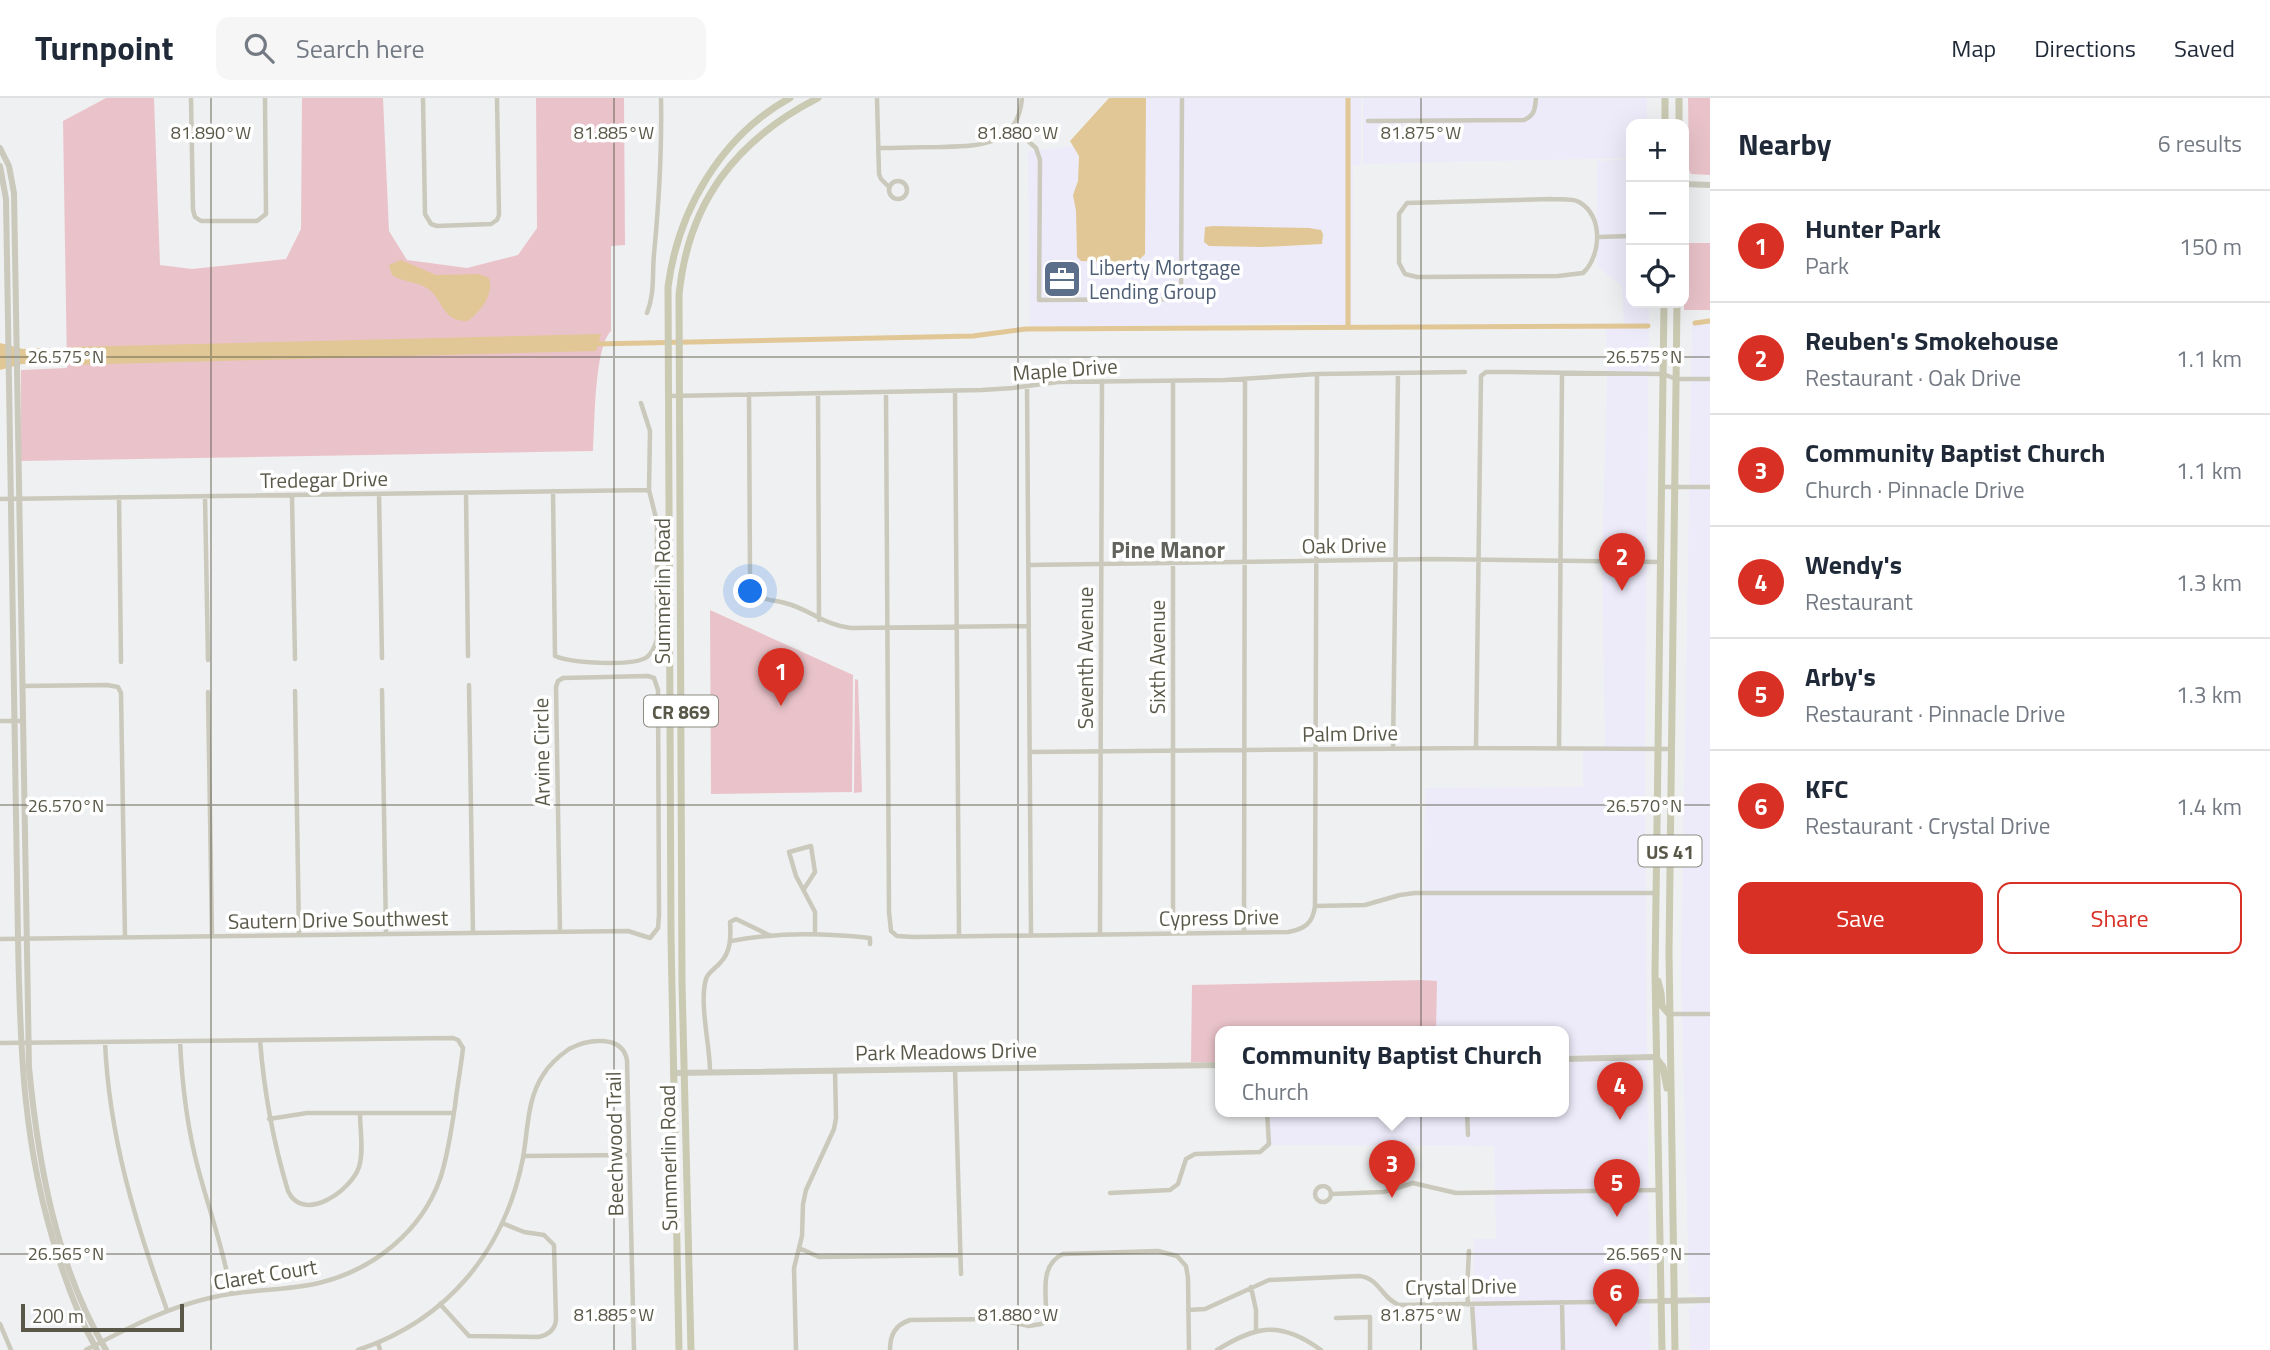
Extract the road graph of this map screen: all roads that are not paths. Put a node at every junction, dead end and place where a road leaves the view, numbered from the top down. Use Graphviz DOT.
graph roads {
  1 [pos="191,98"];
  2 [pos="265,98"];
  3 [pos="423,98"];
  4 [pos="497,98"];
  5 [pos="661,98"];
  6 [pos="790,98"];
  7 [pos="818,98"];
  8 [pos="877,98"];
  9 [pos="1022,98"];
  10 [pos="1182,98"];
  11 [pos="1536,98"];
  12 [pos="1665,98"];
  13 [pos="1679,98"];
  14 [pos="1665,119"];
  15 [pos="1679,119"];
  16 [pos="1368,121"];
  17 [pos="1012,127"];
  18 [pos="0,148"];
  19 [pos="879,148"];
  20 [pos="0,166"];
  21 [pos="1689,184"];
  22 [pos="1710,185"];
  23 [pos="889,187"];
  24 [pos="7,199"];
  25 [pos="1626,236"];
  26 [pos="1598,237"];
  27 [pos="8,303"];
  28 [pos="1664,308"];
  29 [pos="1677,308"];
  30 [pos="647,313"];
  31 [pos="1465,372"];
  32 [pos="1398,373"];
  33 [pos="1562,373"];
  34 [pos="1317,374"];
  35 [pos="1663,374"];
  36 [pos="1245,379"];
  37 [pos="1676,379"];
  38 [pos="1710,379"];
  39 [pos="1102,381"];
  40 [pos="1173,381"];
  41 [pos="1027,386"];
  42 [pos="956,391"];
  43 [pos="886,392"];
  44 [pos="818,393"];
  45 [pos="749,394"];
  46 [pos="667,396"];
  47 [pos="678,396"];
  48 [pos="641,403"];
  49 [pos="1661,486"];
  50 [pos="1675,487"];
  51 [pos="1710,487"];
  52 [pos="649,490"];
  53 [pos="553,491"];
  54 [pos="466,493"];
  55 [pos="379,494"];
  56 [pos="205,496"];
  57 [pos="292,496"];
  58 [pos="119,497"];
  59 [pos="0,499"];
  60 [pos="15,499"];
  61 [pos="1478,559"];
  62 [pos="1396,560"];
  63 [pos="1560,561"];
  64 [pos="1245,562"];
  65 [pos="1316,562"];
  66 [pos="1660,562"];
  67 [pos="1174,563"];
  68 [pos="1101,564"];
  69 [pos="1029,565"];
  70 [pos="1673,587"];
  71 [pos="819,620"];
  72 [pos="957,626"];
  73 [pos="1029,626"];
  74 [pos="887,628"];
  75 [pos="468,656"];
  76 [pos="382,658"];
  77 [pos="295,659"];
  78 [pos="208,660"];
  79 [pos="121,662"];
  80 [pos="469,685"];
  81 [pos="22,686"];
  82 [pos="382,690"];
  83 [pos="295,691"];
  84 [pos="208,692"];
  85 [pos="0,721"];
  86 [pos="18,721"];
  87 [pos="1476,747"];
  88 [pos="1394,748"];
  89 [pos="1559,748"];
  90 [pos="1316,749"];
  91 [pos="1658,749"];
  92 [pos="1671,749"];
  93 [pos="1244,750"];
  94 [pos="1174,751"];
  95 [pos="1030,752"];
  96 [pos="1101,752"];
  97 [pos="804,889"];
  98 [pos="1656,893"];
  99 [pos="1315,906"];
  100 [pos="1669,914"];
  101 [pos="560,932"];
  102 [pos="1244,932"];
  103 [pos="473,933"];
  104 [pos="1173,933"];
  105 [pos="386,934"];
  106 [pos="815,934"];
  107 [pos="1100,934"];
  108 [pos="299,935"];
  109 [pos="212,936"];
  110 [pos="771,936"];
  111 [pos="959,936"];
  112 [pos="1031,936"];
  113 [pos="125,937"];
  114 [pos="22,938"];
  115 [pos="650,938"];
  116 [pos="0,939"];
  117 [pos="731,941"];
  118 [pos="870,944"];
  119 [pos="1655,973"];
  120 [pos="1669,1014"];
  121 [pos="1710,1014"];
  122 [pos="260,1040"];
  123 [pos="180,1041"];
  124 [pos="105,1042"];
  125 [pos="0,1043"];
  126 [pos="24,1043"];
  127 [pos="1656,1057"];
  128 [pos="1569,1059"];
  129 [pos="1215,1065"];
  130 [pos="955,1069"];
  131 [pos="835,1070"];
  132 [pos="710,1071"];
  133 [pos="684,1072"];
  134 [pos="673,1073"];
  135 [pos="1670,1098"];
  136 [pos="360,1113"];
  137 [pos="453,1114"];
  138 [pos="1267,1117"];
  139 [pos="1467,1117"];
  140 [pos="269,1119"];
  141 [pos="1468,1135"];
  142 [pos="629,1155"];
  143 [pos="523,1156"];
  144 [pos="1658,1190"];
  145 [pos="1110,1193"];
  146 [pos="1331,1194"];
  147 [pos="502,1223"];
  148 [pos="799,1248"];
  149 [pos="1469,1251"];
  150 [pos="960,1255"];
  151 [pos="961,1274"];
  152 [pos="1251,1287"];
  153 [pos="232,1293"];
  154 [pos="1710,1300"];
  155 [pos="1661,1301"];
  156 [pos="1674,1301"];
  157 [pos="1562,1302"];
  158 [pos="440,1304"];
  159 [pos="1470,1305"];
  160 [pos="167,1310"];
  161 [pos="1188,1310"];
  162 [pos="1336,1318"];
  163 [pos="0,1324"];
  164 [pos="1256,1330"];
  165 [pos="377,1343"];
  166 [pos="97,1346"];
  167 [pos="11,1350"];
  168 [pos="86,1350"];
  169 [pos="106,1350"];
  170 [pos="358,1350"];
  171 [pos="380,1350"];
  172 [pos="634,1350"];
  173 [pos="679,1350"];
  174 [pos="691,1350"];
  175 [pos="796,1350"];
  176 [pos="890,1350"];
  177 [pos="1189,1350"];
  178 [pos="1217,1350"];
  179 [pos="1321,1350"];
  180 [pos="1370,1350"];
  181 [pos="1475,1350"];
  182 [pos="1563,1350"];
  183 [pos="1662,1350"];
  184 [pos="1675,1350"];
  1 -- 2 [label="street"];
  3 -- 4 [label="street"];
  5 -- 30 [label="street"];
  6 -- 46 [label="main road, Summerlin Road / CR 869"];
  7 -- 47 [label="main road, Summerlin Road / CR 869"];
  8 -- 19 [label="street"];
  9 -- 17 [label="street"];
  10 -- 17 [label="street"];
  11 -- 16 [label="street"];
  12 -- 14 [label="main road"];
  13 -- 15 [label="main road"];
  17 -- 19 [label="street"];
  18 -- 24 [label="street"];
  19 -- 23 [label="street"];
  20 -- 24 [label="street"];
  21 -- 22 [label="street"];
  23 -- 23 [label="street"];
  24 -- 27 [label="street"];
  25 -- 26 [label="street"];
  26 -- 26 [label="street"];
  27 -- 60 [label="street"];
  28 -- 35 [label="main road, US 41"];
  29 -- 37 [label="main road, US 41"];
  31 -- 32 [label="street, Maple Drive"];
  32 -- 34 [label="street, Maple Drive"];
  32 -- 62 [label="street"];
  33 -- 35 [label="street"];
  33 -- 61 [label="street"];
  33 -- 63 [label="street"];
  34 -- 36 [label="street, Maple Drive"];
  34 -- 65 [label="street"];
  35 -- 37 [label="street"];
  35 -- 49 [label="main road, US 41"];
  36 -- 40 [label="street, Maple Drive"];
  36 -- 64 [label="street"];
  37 -- 38 [label="street"];
  37 -- 50 [label="main road, US 41"];
  39 -- 40 [label="street, Maple Drive"];
  39 -- 41 [label="street, Maple Drive"];
  39 -- 68 [label="street, Seventh Avenue"];
  40 -- 67 [label="street, Sixth Avenue"];
  41 -- 42 [label="street, Maple Drive"];
  41 -- 69 [label="street"];
  42 -- 43 [label="street, Maple Drive"];
  42 -- 72 [label="street"];
  43 -- 44 [label="street, Maple Drive"];
  43 -- 74 [label="street"];
  44 -- 45 [label="street, Maple Drive"];
  44 -- 71 [label="street"];
  45 -- 47 [label="street, Maple Drive"];
  45 -- 71 [label="street"];
  46 -- 47 [label="street, Maple Drive"];
  46 -- 134 [label="main road, Summerlin Road / CR 869"];
  47 -- 133 [label="main road, Summerlin Road / CR 869"];
  48 -- 52 [label="street"];
  49 -- 50 [label="street"];
  49 -- 66 [label="main road, US 41"];
  50 -- 51 [label="street"];
  50 -- 70 [label="main road, US 41"];
  52 -- 53 [label="street, Tredegar Drive"];
  52 -- 53 [label="street"];
  53 -- 54 [label="street, Tredegar Drive"];
  54 -- 55 [label="street, Tredegar Drive"];
  54 -- 75 [label="street"];
  55 -- 57 [label="street, Tredegar Drive"];
  55 -- 76 [label="street"];
  56 -- 57 [label="street, Tredegar Drive"];
  56 -- 58 [label="street, Tredegar Drive"];
  56 -- 78 [label="street"];
  57 -- 77 [label="street"];
  58 -- 60 [label="street, Tredegar Drive"];
  58 -- 79 [label="street"];
  59 -- 60 [label="street, Tredegar Drive"];
  60 -- 81 [label="street"];
  60 -- 86 [label="street"];
  61 -- 62 [label="street, Oak Drive"];
  61 -- 63 [label="street, Oak Drive"];
  61 -- 87 [label="street"];
  62 -- 65 [label="street, Oak Drive"];
  62 -- 88 [label="street"];
  63 -- 66 [label="street, Oak Drive"];
  63 -- 89 [label="street"];
  64 -- 65 [label="street, Oak Drive"];
  64 -- 67 [label="street, Oak Drive"];
  64 -- 93 [label="street"];
  65 -- 90 [label="street"];
  66 -- 70 [label="main road"];
  66 -- 91 [label="main road, US 41"];
  67 -- 68 [label="street, Oak Drive"];
  67 -- 94 [label="street, Sixth Avenue"];
  68 -- 69 [label="street, Oak Drive"];
  68 -- 96 [label="street, Seventh Avenue"];
  69 -- 73 [label="street"];
  70 -- 92 [label="main road, US 41"];
  71 -- 74 [label="street"];
  72 -- 73 [label="street"];
  72 -- 74 [label="street"];
  72 -- 111 [label="street"];
  73 -- 95 [label="street"];
  74 -- 111 [label="street, Cypress Drive"];
  80 -- 103 [label="street"];
  81 -- 86 [label="street"];
  81 -- 113 [label="street"];
  82 -- 105 [label="street"];
  83 -- 108 [label="street"];
  84 -- 109 [label="street"];
  85 -- 86 [label="street"];
  86 -- 114 [label="street"];
  87 -- 88 [label="street, Palm Drive"];
  87 -- 89 [label="street, Palm Drive"];
  88 -- 90 [label="street, Palm Drive"];
  89 -- 91 [label="street, Palm Drive"];
  90 -- 93 [label="street, Palm Drive"];
  90 -- 99 [label="street"];
  91 -- 92 [label="street, Palm Drive"];
  91 -- 98 [label="main road, US 41"];
  92 -- 100 [label="main road, US 41"];
  93 -- 94 [label="street, Palm Drive"];
  93 -- 102 [label="street"];
  94 -- 96 [label="street, Palm Drive"];
  94 -- 104 [label="street, Sixth Avenue"];
  95 -- 96 [label="street, Palm Drive"];
  95 -- 112 [label="street"];
  96 -- 107 [label="street, Seventh Avenue"];
  97 -- 97 [label="street"];
  97 -- 106 [label="street"];
  98 -- 99 [label="street"];
  98 -- 100 [label="main road"];
  98 -- 119 [label="main road, US 41"];
  99 -- 102 [label="street, Cypress Drive"];
  100 -- 120 [label="main road, US 41"];
  101 -- 103 [label="street, Sautern Drive Southwest"];
  101 -- 115 [label="street, Sautern Drive Southwest"];
  101 -- 115 [label="street, Arvine Circle"];
  102 -- 104 [label="street, Cypress Drive"];
  103 -- 105 [label="street, Sautern Drive Southwest"];
  104 -- 107 [label="street, Cypress Drive"];
  105 -- 108 [label="street, Sautern Drive Southwest"];
  106 -- 110 [label="street"];
  106 -- 118 [label="street"];
  107 -- 112 [label="street, Cypress Drive"];
  108 -- 109 [label="street, Sautern Drive Southwest"];
  109 -- 113 [label="street, Sautern Drive Southwest"];
  110 -- 117 [label="street"];
  110 -- 117 [label="street"];
  111 -- 112 [label="street, Cypress Drive"];
  113 -- 114 [label="street, Sautern Drive Southwest"];
  114 -- 116 [label="street, Sautern Drive Southwest"];
  114 -- 126 [label="street"];
  117 -- 132 [label="street"];
  119 -- 120 [label="main road"];
  119 -- 127 [label="main road, US 41"];
  120 -- 121 [label="street"];
  120 -- 135 [label="main road, US 41"];
  122 -- 123 [label="street"];
  122 -- 137 [label="street, Claret Court"];
  122 -- 140 [label="street"];
  123 -- 124 [label="street"];
  123 -- 153 [label="street"];
  124 -- 126 [label="street"];
  124 -- 160 [label="street"];
  125 -- 126 [label="street"];
  126 -- 166 [label="street"];
  127 -- 128 [label="street"];
  127 -- 135 [label="main road"];
  127 -- 144 [label="main road, US 41"];
  129 -- 130 [label="street, Park Meadows Drive"];
  130 -- 131 [label="street, Park Meadows Drive"];
  130 -- 150 [label="street"];
  131 -- 132 [label="street, Park Meadows Drive"];
  131 -- 148 [label="street"];
  132 -- 133 [label="street, Park Meadows Drive"];
  133 -- 134 [label="street, Park Meadows Drive"];
  133 -- 174 [label="main road, Summerlin Road / CR 869"];
  134 -- 173 [label="main road, Summerlin Road / CR 869"];
  135 -- 156 [label="main road, US 41"];
  136 -- 137 [label="street"];
  136 -- 140 [label="street"];
  136 -- 140 [label="street"];
  137 -- 153 [label="street, Claret Court"];
  138 -- 145 [label="street"];
  139 -- 141 [label="street"];
  142 -- 143 [label="street"];
  142 -- 143 [label="street, Beechwood Trail"];
  142 -- 172 [label="street, Beechwood Trail"];
  143 -- 147 [label="street, Beechwood Trail"];
  144 -- 146 [label="street"];
  144 -- 155 [label="main road, US 41"];
  147 -- 158 [label="street, Beechwood Trail"];
  147 -- 158 [label="street"];
  148 -- 150 [label="street"];
  148 -- 175 [label="street"];
  149 -- 159 [label="street"];
  150 -- 151 [label="street"];
  152 -- 159 [label="street, Crystal Drive"];
  152 -- 161 [label="street, Crystal Drive"];
  152 -- 164 [label="street"];
  153 -- 160 [label="street, Claret Court"];
  154 -- 156 [label="street, Crystal Drive"];
  155 -- 156 [label="street, Crystal Drive"];
  155 -- 157 [label="street, Crystal Drive"];
  155 -- 183 [label="main road, US 41"];
  156 -- 184 [label="main road, US 41"];
  157 -- 159 [label="street, Crystal Drive"];
  157 -- 182 [label="street"];
  158 -- 165 [label="street, Beechwood Trail"];
  159 -- 181 [label="street"];
  160 -- 166 [label="street, Claret Court"];
  161 -- 176 [label="street"];
  161 -- 177 [label="street"];
  162 -- 180 [label="street"];
  163 -- 167 [label="street"];
  164 -- 178 [label="street"];
  164 -- 179 [label="street"];
  165 -- 170 [label="street, Beechwood Trail"];
  165 -- 171 [label="street"];
  166 -- 168 [label="street, Claret Court"];
  166 -- 169 [label="street"];
}
